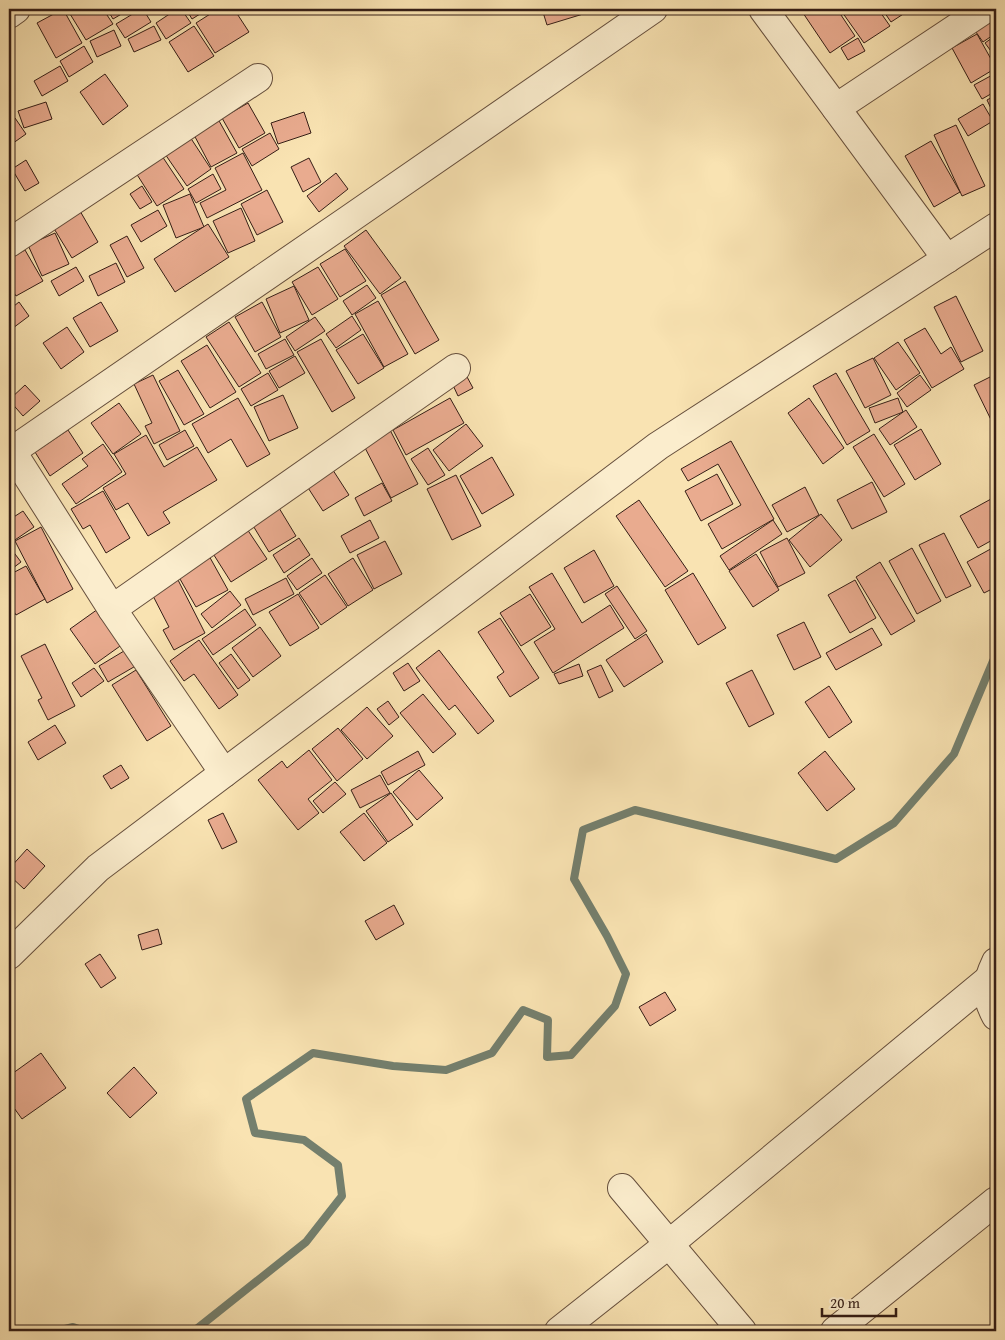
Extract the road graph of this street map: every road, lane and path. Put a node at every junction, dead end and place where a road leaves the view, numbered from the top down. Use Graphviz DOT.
graph roads {
  1 [pos="16,9"];
  2 [pos="654,9"];
  3 [pos="763,9"];
  4 [pos="985,9"];
  5 [pos="9,14"];
  6 [pos="258,78"];
  7 [pos="836,108"];
  8 [pos="996,227"];
  9 [pos="9,243"];
  10 [pos="947,258"];
  11 [pos="456,368"];
  12 [pos="10,450"];
  13 [pos="112,609"];
  14 [pos="224,773"];
  15 [pos="9,955"];
  16 [pos="992,971"];
  17 [pos="996,1016"];
  18 [pos="622,1188"];
  19 [pos="996,1201"];
  20 [pos="669,1244"];
  21 [pos="559,1331"];
  22 [pos="742,1331"];
  23 [pos="834,1331"];
  1 -- 5 [label="street"];
  2 -- 12 [label="street"];
  3 -- 7 [label="street"];
  4 -- 7 [label="street"];
  6 -- 9 [label="street"];
  7 -- 10 [label="street"];
  8 -- 10 [label="street"];
  10 -- 14 [label="street"];
  11 -- 13 [label="street"];
  12 -- 13 [label="street"];
  13 -- 14 [label="street"];
  14 -- 15 [label="street"];
  16 -- 17 [label="street"];
  16 -- 20 [label="street"];
  18 -- 20 [label="street"];
  19 -- 23 [label="street"];
  20 -- 21 [label="street"];
  20 -- 22 [label="street"];
}
